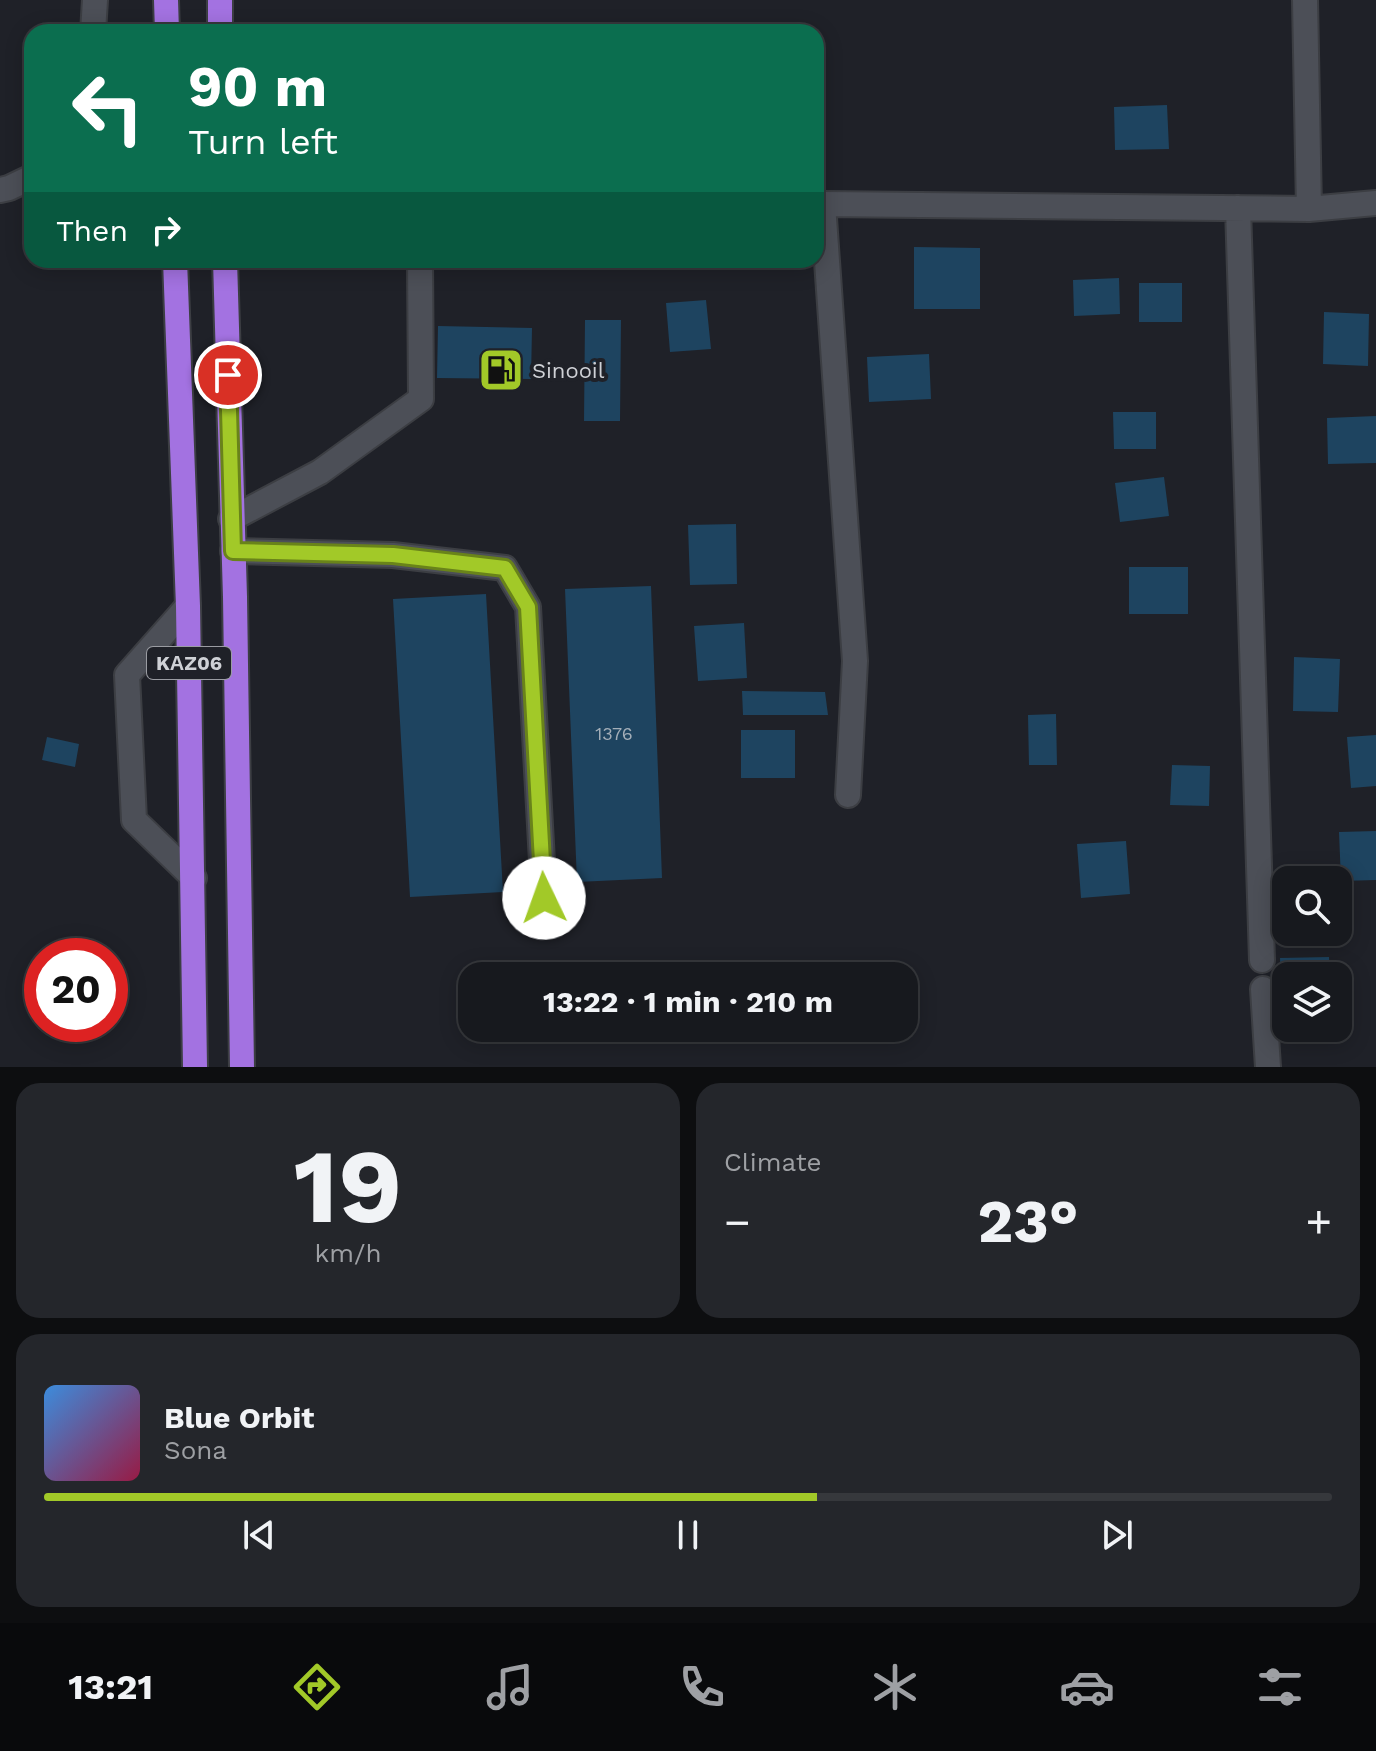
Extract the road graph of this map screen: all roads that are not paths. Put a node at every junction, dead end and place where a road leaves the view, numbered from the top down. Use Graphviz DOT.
graph roads {
  1 [pos="95,0"];
  2 [pos="166,0"];
  3 [pos="220,0"];
  4 [pos="1305,0"];
  5 [pos="94,24"];
  6 [pos="167,24"];
  7 [pos="220,24"];
  8 [pos="24,181"];
  9 [pos="0,190"];
  10 [pos="1376,203"];
  11 [pos="824,204"];
  12 [pos="1238,208"];
  13 [pos="1309,209"];
  14 [pos="824,218"];
  15 [pos="175,268"];
  16 [pos="225,268"];
  17 [pos="420,268"];
  18 [pos="231,519"];
  19 [pos="233,551"];
  20 [pos="188,606"];
  21 [pos="848,795"];
  22 [pos="194,878"];
  23 [pos="544,898"];
  24 [pos="1262,960"];
  25 [pos="1263,989"];
  26 [pos="195,1067"];
  27 [pos="242,1067"];
  28 [pos="1268,1067"];
  1 -- 5 [label="street"];
  2 -- 6 [label="highway"];
  3 -- 7 [label="highway"];
  4 -- 13 [label="street"];
  8 -- 9 [label="street"];
  10 -- 13 [label="street"];
  11 -- 12 [label="street"];
  12 -- 13 [label="street"];
  12 -- 24 [label="street"];
  14 -- 21 [label="street"];
  15 -- 20 [label="highway, KАZ06"];
  16 -- 18 [label="highway, KАZ06"];
  17 -- 18 [label="street"];
  18 -- 19 [label="highway, KАZ06"];
  19 -- 23 [label="street"];
  19 -- 27 [label="highway, KАZ06"];
  20 -- 22 [label="highway, KАZ06"];
  20 -- 22 [label="street"];
  22 -- 26 [label="highway, KАZ06"];
  25 -- 28 [label="street"];
}
